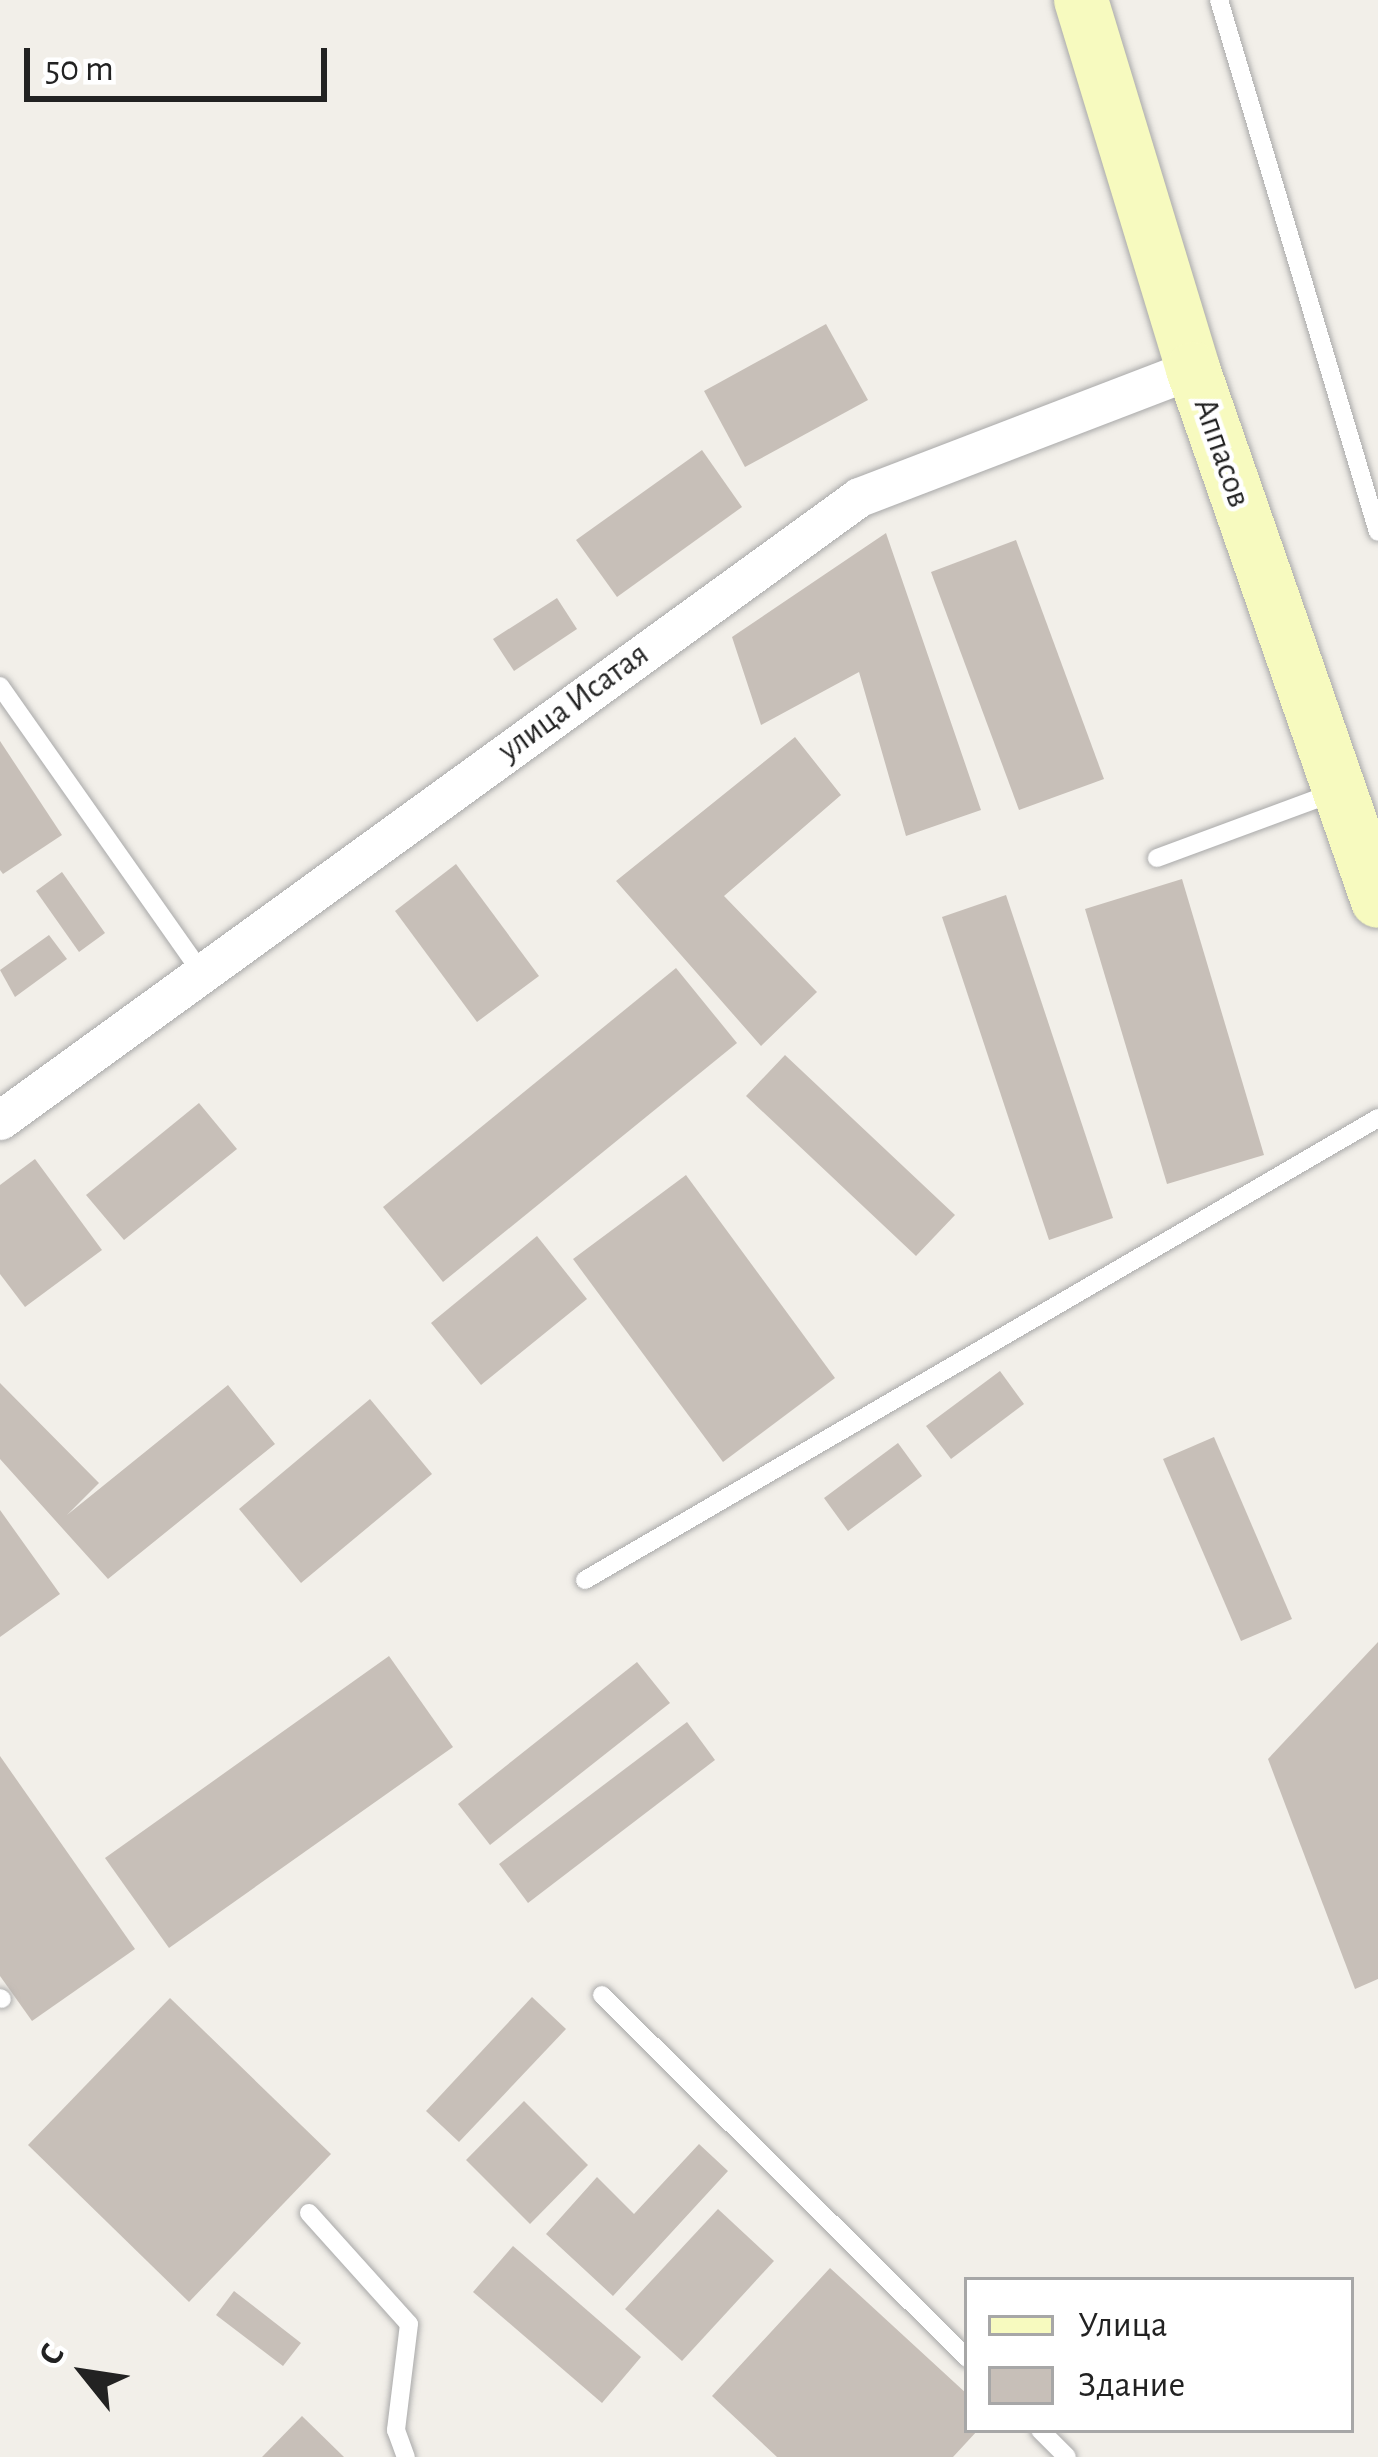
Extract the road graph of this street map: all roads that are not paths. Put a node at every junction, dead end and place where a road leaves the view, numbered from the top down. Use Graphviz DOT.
graph roads {
  1 [pos="1082,0"];
  2 [pos="1219,0"];
  3 [pos="1193,369"];
  4 [pos="1378,532"];
  5 [pos="0,686"];
  6 [pos="1339,790"];
  7 [pos="1157,858"];
  8 [pos="1378,901"];
  9 [pos="202,973"];
  10 [pos="1378,1118"];
  11 [pos="0,1120"];
  12 [pos="585,1580"];
  13 [pos="602,1994"];
  14 [pos="309,2213"];
  15 [pos="964,2355"];
  16 [pos="1043,2433"];
  17 [pos="406,2457"];
  18 [pos="1067,2457"];
  1 -- 3 [label="street, Аппасов"];
  2 -- 4 [label="lane"];
  3 -- 6 [label="street, Аппасов"];
  3 -- 9 [label="street, улица Исатая"];
  5 -- 9 [label="lane"];
  6 -- 7 [label="lane"];
  6 -- 8 [label="street, Аппасов"];
  9 -- 11 [label="street, улица Исатая"];
  10 -- 12 [label="lane"];
  13 -- 15 [label="lane"];
  14 -- 17 [label="lane"];
  16 -- 18 [label="lane"];
}
